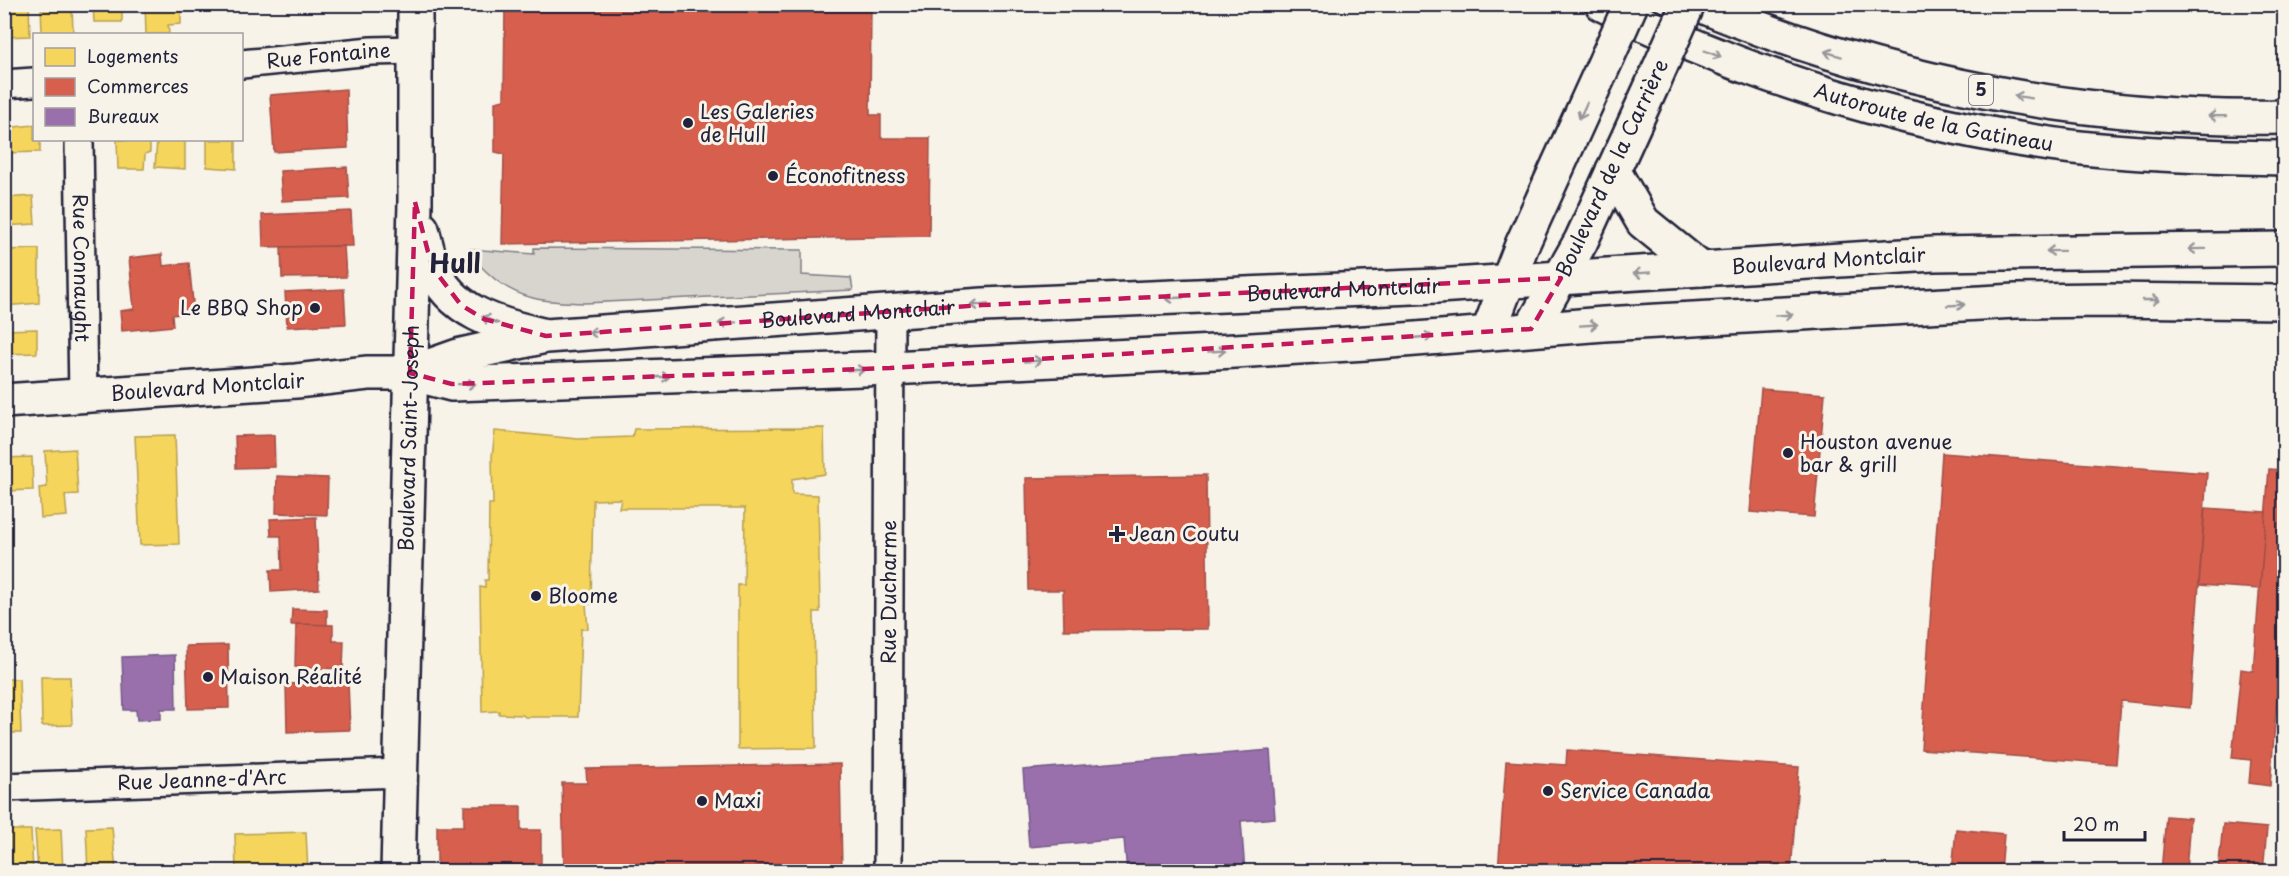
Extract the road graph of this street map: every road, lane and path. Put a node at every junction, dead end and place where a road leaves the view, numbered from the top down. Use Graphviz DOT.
graph roads {
  1 [pos="415,4"];
  2 [pos="1602,4"];
  3 [pos="1631,4"];
  4 [pos="1688,4"];
  5 [pos="1698,4"];
  6 [pos="415,50"];
  7 [pos="243,64"];
  8 [pos="33,82"];
  9 [pos="4,84"];
  10 [pos="2284,117"];
  11 [pos="79,141"];
  12 [pos="2284,158"];
  13 [pos="1613,171"];
  14 [pos="415,202"];
  15 [pos="2284,249"];
  16 [pos="1701,269"];
  17 [pos="1561,278"];
  18 [pos="1508,281"];
  19 [pos="2284,302"];
  20 [pos="890,312"];
  21 [pos="1531,329"];
  22 [pos="1488,333"];
  23 [pos="546,336"];
  24 [pos="890,368"];
  25 [pos="410,373"];
  26 [pos="83,396"];
  27 [pos="4,401"];
  28 [pos="400,773"];
  29 [pos="4,787"];
  30 [pos="398,872"];
  31 [pos="888,872"];
  1 -- 6 [label="main road, Boulevard Saint-Joseph"];
  2 -- 12 [label="main road, Autoroute de la Gatineau / 5, one-way"];
  3 -- 18 [label="main road, one-way, bridge"];
  4 -- 13 [label="main road, Boulevard de la Carrière, bridge"];
  10 -- 5 [label="main road, Autoroute de la Gatineau / 5, one-way"];
  6 -- 7 [label="street, Rue Fontaine"];
  6 -- 14 [label="main road, Boulevard Saint-Joseph"];
  8 -- 9 [label="street"];
  11 -- 26 [label="street, Rue Connaught"];
  13 -- 16 [label="main road"];
  13 -- 17 [label="main road, Boulevard de la Carrière"];
  23 -- 14 [label="main road, one-way"];
  14 -- 25 [label="main road, Boulevard Saint-Joseph"];
  15 -- 16 [label="main road, Boulevard Montclair, one-way"];
  16 -- 17 [label="main road, Boulevard Montclair, one-way"];
  17 -- 18 [label="main road, Boulevard Montclair"];
  17 -- 21 [label="main road, Boulevard de la Carrière"];
  18 -- 20 [label="main road, Boulevard Montclair, one-way"];
  18 -- 22 [label="main road"];
  21 -- 19 [label="main road, Boulevard Montclair, one-way"];
  20 -- 23 [label="main road, Boulevard Montclair, one-way"];
  20 -- 24 [label="street, Rue Ducharme"];
  21 -- 22 [label="main road, Boulevard Montclair"];
  24 -- 22 [label="main road, Boulevard Montclair, one-way"];
  23 -- 25 [label="main road, Boulevard Montclair"];
  25 -- 24 [label="main road, Boulevard Montclair, one-way"];
  24 -- 31 [label="street, Rue Ducharme"];
  25 -- 26 [label="main road, Boulevard Montclair"];
  25 -- 28 [label="main road, Boulevard Saint-Joseph"];
  26 -- 27 [label="main road, Boulevard Montclair"];
  28 -- 29 [label="street, Rue Jeanne-d'Arc"];
  28 -- 30 [label="main road, Boulevard Saint-Joseph"];
}
